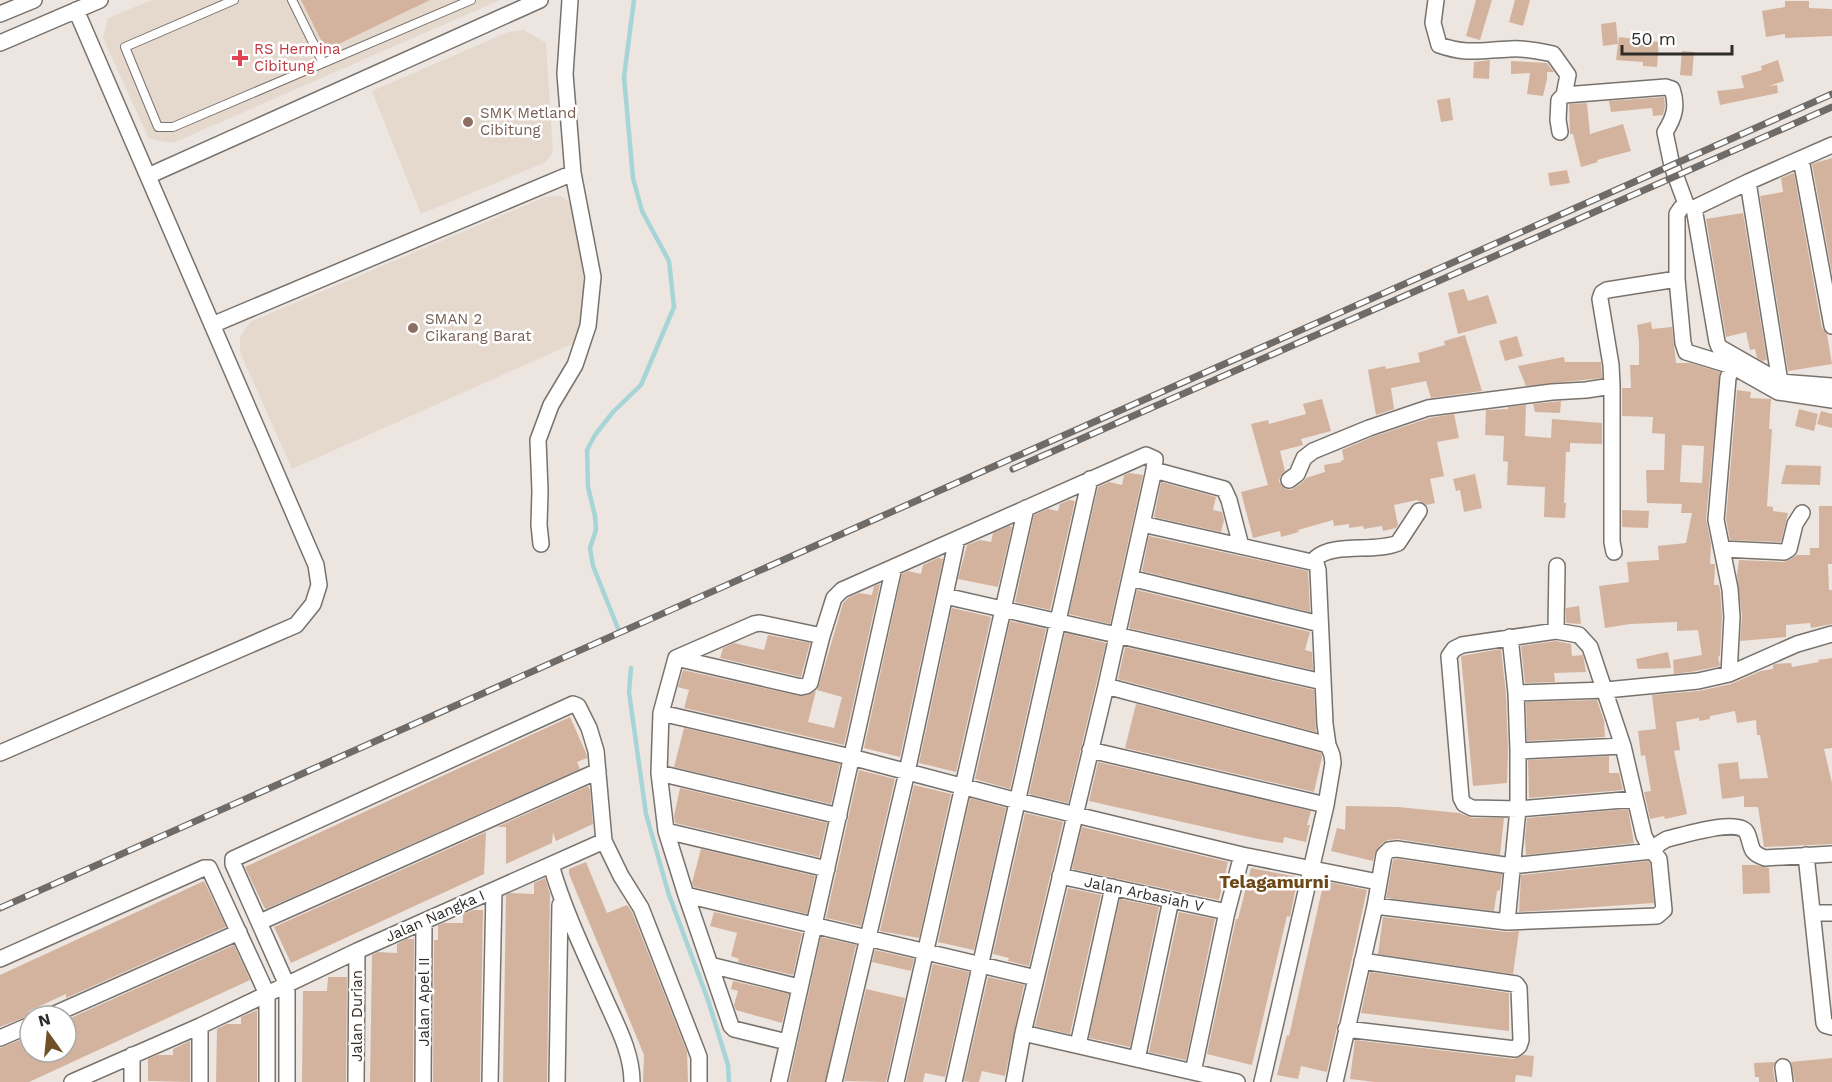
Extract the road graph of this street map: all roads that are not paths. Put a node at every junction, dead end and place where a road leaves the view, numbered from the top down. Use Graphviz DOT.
graph roads {
  1 [pos="34,0"];
  2 [pos="100,0"];
  3 [pos="234,0"];
  4 [pos="292,0"];
  5 [pos="471,0"];
  6 [pos="540,0"];
  7 [pos="570,0"];
  8 [pos="1436,0"];
  9 [pos="76,10"];
  10 [pos="0,14"];
  11 [pos="0,43"];
  12 [pos="323,63"];
  13 [pos="1564,94"];
  14 [pos="1560,132"];
  15 [pos="1832,145"];
  16 [pos="1801,159"];
  17 [pos="573,173"];
  18 [pos="148,176"];
  19 [pos="1748,182"];
  20 [pos="1677,279"];
  21 [pos="212,325"];
  22 [pos="1832,326"];
  23 [pos="1732,366"];
  24 [pos="1780,382"];
  25 [pos="1612,386"];
  26 [pos="1832,386"];
  27 [pos="1832,400"];
  28 [pos="1154,470"];
  29 [pos="1090,479"];
  30 [pos="1288,480"];
  31 [pos="1026,508"];
  32 [pos="1419,511"];
  33 [pos="1802,513"];
  34 [pos="1142,524"];
  35 [pos="957,539"];
  36 [pos="541,544"];
  37 [pos="1241,546"];
  38 [pos="1722,549"];
  39 [pos="1614,552"];
  40 [pos="1316,563"];
  41 [pos="1557,566"];
  42 [pos="894,567"];
  43 [pos="1130,578"];
  44 [pos="945,596"];
  45 [pos="1003,609"];
  46 [pos="1059,621"];
  47 [pos="1320,624"];
  48 [pos="1556,631"];
  49 [pos="1117,634"];
  50 [pos="1832,634"];
  51 [pos="822,636"];
  52 [pos="1510,637"];
  53 [pos="676,658"];
  54 [pos="1729,674"];
  55 [pos="1323,682"];
  56 [pos="1106,686"];
  57 [pos="1606,690"];
  58 [pos="1516,693"];
  59 [pos="661,713"];
  60 [pos="1328,745"];
  61 [pos="1623,746"];
  62 [pos="1090,750"];
  63 [pos="1518,751"];
  64 [pos="0,753"];
  65 [pos="851,757"];
  66 [pos="598,771"];
  67 [pos="907,772"];
  68 [pos="658,773"];
  69 [pos="963,787"];
  70 [pos="1635,799"];
  71 [pos="1018,801"];
  72 [pos="1326,805"];
  73 [pos="1518,808"];
  74 [pos="1075,813"];
  75 [pos="838,816"];
  76 [pos="666,831"];
  77 [pos="604,841"];
  78 [pos="1652,851"];
  79 [pos="1832,854"];
  80 [pos="1242,855"];
  81 [pos="1806,855"];
  82 [pos="551,865"];
  83 [pos="1511,866"];
  84 [pos="827,869"];
  85 [pos="1311,870"];
  86 [pos="1060,876"];
  87 [pos="1378,882"];
  88 [pos="1113,887"];
  89 [pos="494,890"];
  90 [pos="686,895"];
  91 [pos="561,899"];
  92 [pos="1171,900"];
  93 [pos="1375,906"];
  94 [pos="1227,912"];
  95 [pos="1832,913"];
  96 [pos="1813,914"];
  97 [pos="424,921"];
  98 [pos="260,922"];
  99 [pos="1507,922"];
  100 [pos="814,924"];
  101 [pos="239,932"];
  102 [pos="867,937"];
  103 [pos="357,951"];
  104 [pos="926,951"];
  105 [pos="0,959"];
  106 [pos="1362,961"];
  107 [pos="981,964"];
  108 [pos="710,965"];
  109 [pos="1825,971"];
  110 [pos="1036,978"];
  111 [pos="287,985"];
  112 [pos="799,987"];
  113 [pos="267,994"];
  114 [pos="77,1004"];
  115 [pos="200,1026"];
  116 [pos="1832,1027"];
  117 [pos="1346,1029"];
  118 [pos="18,1030"];
  119 [pos="1023,1033"];
  120 [pos="0,1038"];
  121 [pos="787,1042"];
  122 [pos="1078,1045"];
  123 [pos="132,1055"];
  124 [pos="1137,1059"];
  125 [pos="1193,1072"];
  126 [pos="72,1082"];
  127 [pos="132,1082"];
  128 [pos="200,1082"];
  129 [pos="267,1082"];
  130 [pos="287,1082"];
  131 [pos="356,1082"];
  132 [pos="423,1082"];
  133 [pos="490,1082"];
  134 [pos="557,1082"];
  135 [pos="632,1082"];
  136 [pos="699,1082"];
  137 [pos="778,1082"];
  138 [pos="834,1082"];
  139 [pos="896,1082"];
  140 [pos="954,1082"];
  141 [pos="1014,1082"];
  142 [pos="1237,1082"];
  143 [pos="1262,1082"];
  144 [pos="1335,1082"];
  1 -- 10 [label="street"];
  2 -- 9 [label="street"];
  3 -- 12 [label="lane"];
  4 -- 12 [label="lane"];
  5 -- 12 [label="lane"];
  6 -- 18 [label="street"];
  7 -- 17 [label="street"];
  8 -- 13 [label="street"];
  9 -- 11 [label="street"];
  9 -- 18 [label="street"];
  13 -- 14 [label="street"];
  13 -- 20 [label="street"];
  15 -- 16 [label="street"];
  16 -- 19 [label="street"];
  16 -- 22 [label="street"];
  17 -- 21 [label="street"];
  17 -- 36 [label="street"];
  18 -- 21 [label="street"];
  19 -- 24 [label="street"];
  19 -- 24 [label="street"];
  20 -- 23 [label="street"];
  20 -- 25 [label="street"];
  21 -- 64 [label="street"];
  23 -- 27 [label="street"];
  23 -- 38 [label="street"];
  24 -- 26 [label="street"];
  25 -- 30 [label="street"];
  25 -- 39 [label="street"];
  28 -- 29 [label="street"];
  28 -- 34 [label="street"];
  28 -- 37 [label="street"];
  29 -- 31 [label="street"];
  29 -- 46 [label="street"];
  31 -- 35 [label="street"];
  31 -- 45 [label="street"];
  32 -- 40 [label="street"];
  33 -- 38 [label="street"];
  34 -- 37 [label="street"];
  34 -- 43 [label="street"];
  35 -- 42 [label="street"];
  35 -- 44 [label="street"];
  37 -- 40 [label="street"];
  38 -- 54 [label="street"];
  40 -- 47 [label="street"];
  41 -- 48 [label="street"];
  42 -- 51 [label="street"];
  42 -- 65 [label="street"];
  43 -- 47 [label="street"];
  43 -- 49 [label="street"];
  44 -- 45 [label="street"];
  44 -- 67 [label="street"];
  45 -- 46 [label="street"];
  45 -- 69 [label="street"];
  46 -- 49 [label="street"];
  46 -- 71 [label="street"];
  47 -- 55 [label="street"];
  48 -- 52 [label="street"];
  48 -- 57 [label="street"];
  49 -- 55 [label="street"];
  49 -- 56 [label="street"];
  50 -- 54 [label="street"];
  51 -- 53 [label="street"];
  51 -- 53 [label="street"];
  52 -- 58 [label="street"];
  52 -- 73 [label="street"];
  53 -- 59 [label="street"];
  54 -- 57 [label="street"];
  55 -- 60 [label="street"];
  56 -- 60 [label="street"];
  56 -- 62 [label="street"];
  57 -- 58 [label="street"];
  57 -- 61 [label="street"];
  58 -- 63 [label="street"];
  59 -- 65 [label="street"];
  59 -- 68 [label="street"];
  60 -- 72 [label="street"];
  61 -- 63 [label="street"];
  61 -- 70 [label="street"];
  62 -- 72 [label="street"];
  62 -- 74 [label="street"];
  63 -- 73 [label="street"];
  65 -- 67 [label="street"];
  65 -- 75 [label="street"];
  66 -- 77 [label="street"];
  66 -- 98 [label="street"];
  66 -- 98 [label="street"];
  67 -- 69 [label="street"];
  67 -- 102 [label="street"];
  68 -- 75 [label="street"];
  68 -- 76 [label="street"];
  69 -- 71 [label="street"];
  69 -- 104 [label="street"];
  70 -- 73 [label="street"];
  70 -- 78 [label="street"];
  71 -- 74 [label="street"];
  71 -- 107 [label="street"];
  72 -- 85 [label="street"];
  73 -- 83 [label="street"];
  74 -- 80 [label="street"];
  74 -- 86 [label="street"];
  75 -- 84 [label="street"];
  76 -- 84 [label="street"];
  76 -- 90 [label="street"];
  77 -- 82 [label="street, Jalan Nangka I"];
  77 -- 136 [label="street"];
  78 -- 81 [label="street"];
  78 -- 83 [label="street"];
  78 -- 99 [label="street"];
  79 -- 81 [label="street"];
  80 -- 85 [label="street"];
  80 -- 94 [label="street"];
  81 -- 96 [label="street"];
  82 -- 89 [label="street, Jalan Nangka I"];
  82 -- 91 [label="street"];
  83 -- 87 [label="street"];
  83 -- 99 [label="street"];
  84 -- 100 [label="street"];
  85 -- 87 [label="street"];
  85 -- 143 [label="street"];
  86 -- 88 [label="street, Jalan Arbasiah V"];
  86 -- 110 [label="street"];
  87 -- 93 [label="street"];
  88 -- 92 [label="street, Jalan Arbasiah V"];
  88 -- 122 [label="street"];
  89 -- 97 [label="street, Jalan Nangka I"];
  89 -- 133 [label="street"];
  90 -- 100 [label="street"];
  90 -- 108 [label="street"];
  91 -- 134 [label="street"];
  91 -- 135 [label="street"];
  92 -- 94 [label="street, Jalan Arbasiah V"];
  92 -- 124 [label="street"];
  93 -- 99 [label="street"];
  93 -- 106 [label="street"];
  94 -- 125 [label="street"];
  95 -- 96 [label="street"];
  96 -- 109 [label="street"];
  97 -- 103 [label="street, Jalan Nangka I"];
  97 -- 132 [label="street, Jalan Apel II"];
  98 -- 111 [label="street"];
  100 -- 102 [label="street"];
  100 -- 112 [label="street"];
  101 -- 105 [label="street"];
  101 -- 113 [label="street"];
  101 -- 114 [label="street"];
  102 -- 104 [label="street"];
  102 -- 138 [label="street"];
  103 -- 111 [label="street, Jalan Nangka I"];
  103 -- 131 [label="street, Jalan Durian"];
  104 -- 107 [label="street"];
  104 -- 139 [label="street"];
  106 -- 117 [label="street"];
  106 -- 117 [label="street"];
  107 -- 110 [label="street"];
  107 -- 140 [label="street"];
  108 -- 112 [label="street"];
  108 -- 121 [label="street"];
  109 -- 116 [label="street"];
  110 -- 119 [label="street"];
  111 -- 113 [label="street, Jalan Nangka I"];
  111 -- 130 [label="street"];
  112 -- 121 [label="street"];
  113 -- 115 [label="street, Jalan Nangka I"];
  113 -- 129 [label="street"];
  115 -- 123 [label="street, Jalan Nangka I"];
  115 -- 128 [label="street"];
  117 -- 144 [label="street"];
  118 -- 120 [label="street"];
  119 -- 122 [label="street"];
  119 -- 141 [label="street"];
  121 -- 137 [label="street"];
  122 -- 124 [label="street"];
  123 -- 126 [label="street, Jalan Nangka I"];
  123 -- 127 [label="street"];
  124 -- 125 [label="street"];
  125 -- 142 [label="street"];
}
